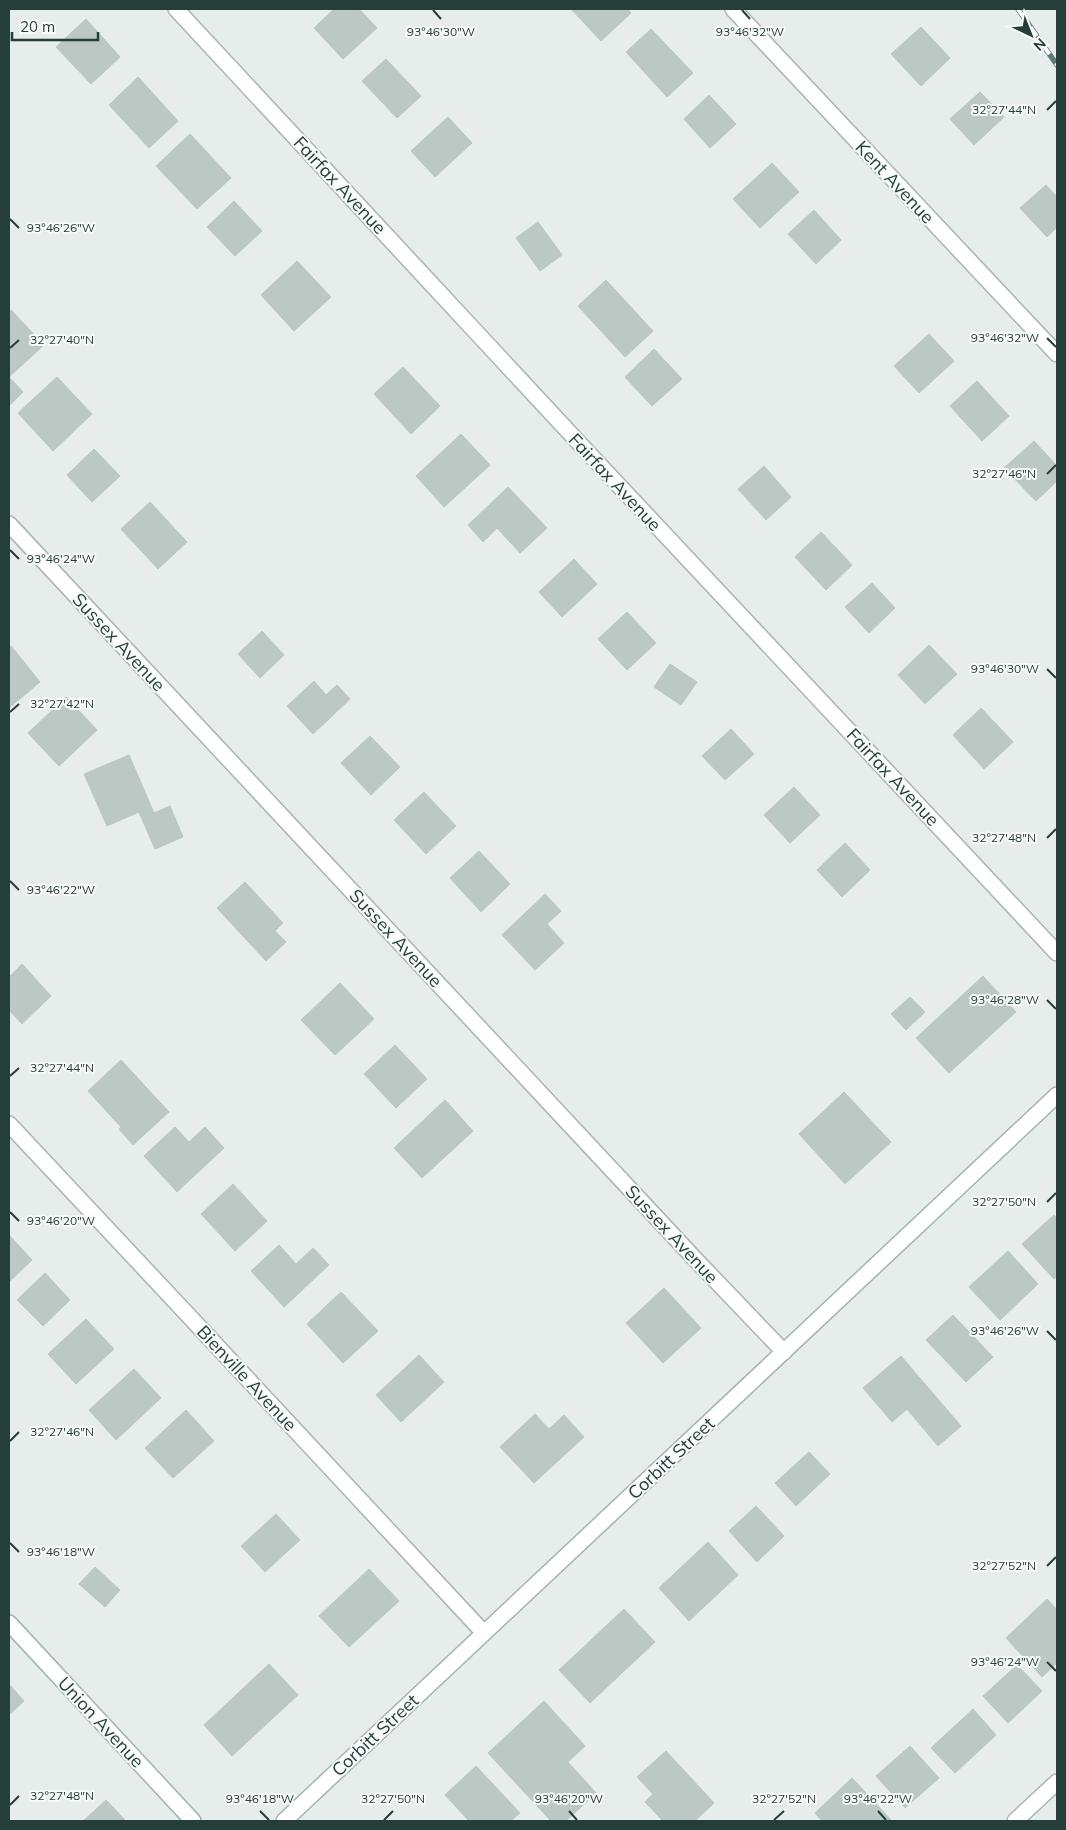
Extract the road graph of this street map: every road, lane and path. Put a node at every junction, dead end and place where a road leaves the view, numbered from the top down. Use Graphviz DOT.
graph roads {
  1 [pos="176,9"];
  2 [pos="733,9"];
  3 [pos="1057,354"];
  4 [pos="9,524"];
  5 [pos="1057,953"];
  6 [pos="1057,1095"];
  7 [pos="9,1124"];
  8 [pos="784,1352"];
  9 [pos="9,1623"];
  10 [pos="484,1633"];
  11 [pos="1057,1782"];
  12 [pos="193,1821"];
  13 [pos="284,1821"];
  14 [pos="1015,1821"];
  1 -- 5 [label="street, Fairfax Avenue"];
  2 -- 3 [label="street, Kent Avenue"];
  4 -- 8 [label="street, Sussex Avenue"];
  6 -- 8 [label="street, Corbitt Street"];
  7 -- 10 [label="street, Bienville Avenue"];
  8 -- 10 [label="street, Corbitt Street"];
  9 -- 12 [label="street, Union Avenue"];
  10 -- 13 [label="street, Corbitt Street"];
  11 -- 14 [label="street"];
}
